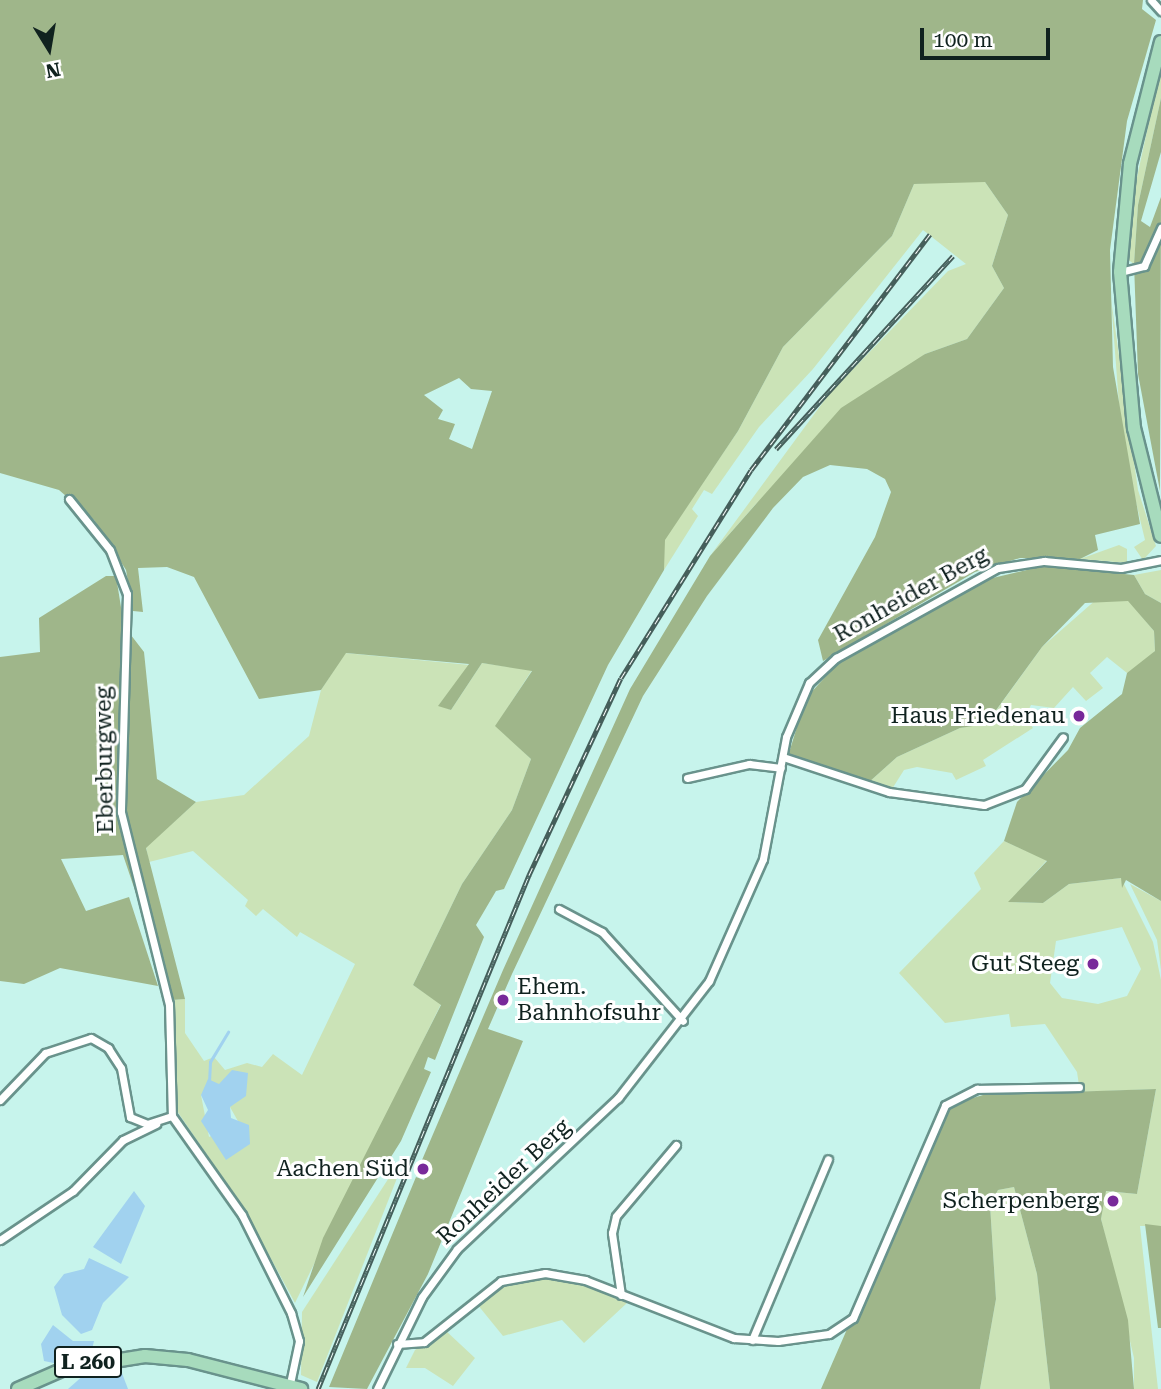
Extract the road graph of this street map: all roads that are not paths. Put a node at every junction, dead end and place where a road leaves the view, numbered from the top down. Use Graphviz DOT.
graph roads {
  1 [pos="1151,0"];
  2 [pos="1161,11"];
  3 [pos="1161,43"];
  4 [pos="1161,228"];
  5 [pos="1120,272"];
  6 [pos="69,499"];
  7 [pos="1161,536"];
  8 [pos="1161,561"];
  9 [pos="1063,737"];
  10 [pos="783,757"];
  11 [pos="781,768"];
  12 [pos="687,778"];
  13 [pos="559,909"];
  14 [pos="683,1021"];
  15 [pos="1079,1087"];
  16 [pos="0,1100"];
  17 [pos="172,1116"];
  18 [pos="157,1124"];
  19 [pos="676,1145"];
  20 [pos="828,1159"];
  21 [pos="0,1240"];
  22 [pos="621,1295"];
  23 [pos="752,1340"];
  24 [pos="397,1344"];
  25 [pos="294,1388"];
  26 [pos="18,1389"];
  27 [pos="377,1389"];
  1 -- 2 [label="street"];
  3 -- 5 [label="main road"];
  4 -- 5 [label="street"];
  5 -- 7 [label="main road"];
  6 -- 17 [label="street, Eberburgweg"];
  8 -- 10 [label="street, Ronheider Berg"];
  9 -- 10 [label="street"];
  10 -- 11 [label="street, Ronheider Berg"];
  11 -- 12 [label="street"];
  11 -- 14 [label="street, Ronheider Berg"];
  13 -- 14 [label="street"];
  14 -- 24 [label="street, Ronheider Berg"];
  15 -- 23 [label="street"];
  16 -- 18 [label="street"];
  17 -- 18 [label="street"];
  17 -- 25 [label="street"];
  18 -- 21 [label="street"];
  19 -- 22 [label="street"];
  20 -- 23 [label="street"];
  22 -- 23 [label="street"];
  22 -- 24 [label="street"];
  24 -- 27 [label="street, Ronheider Berg"];
  25 -- 26 [label="main road, L 260"];
}
